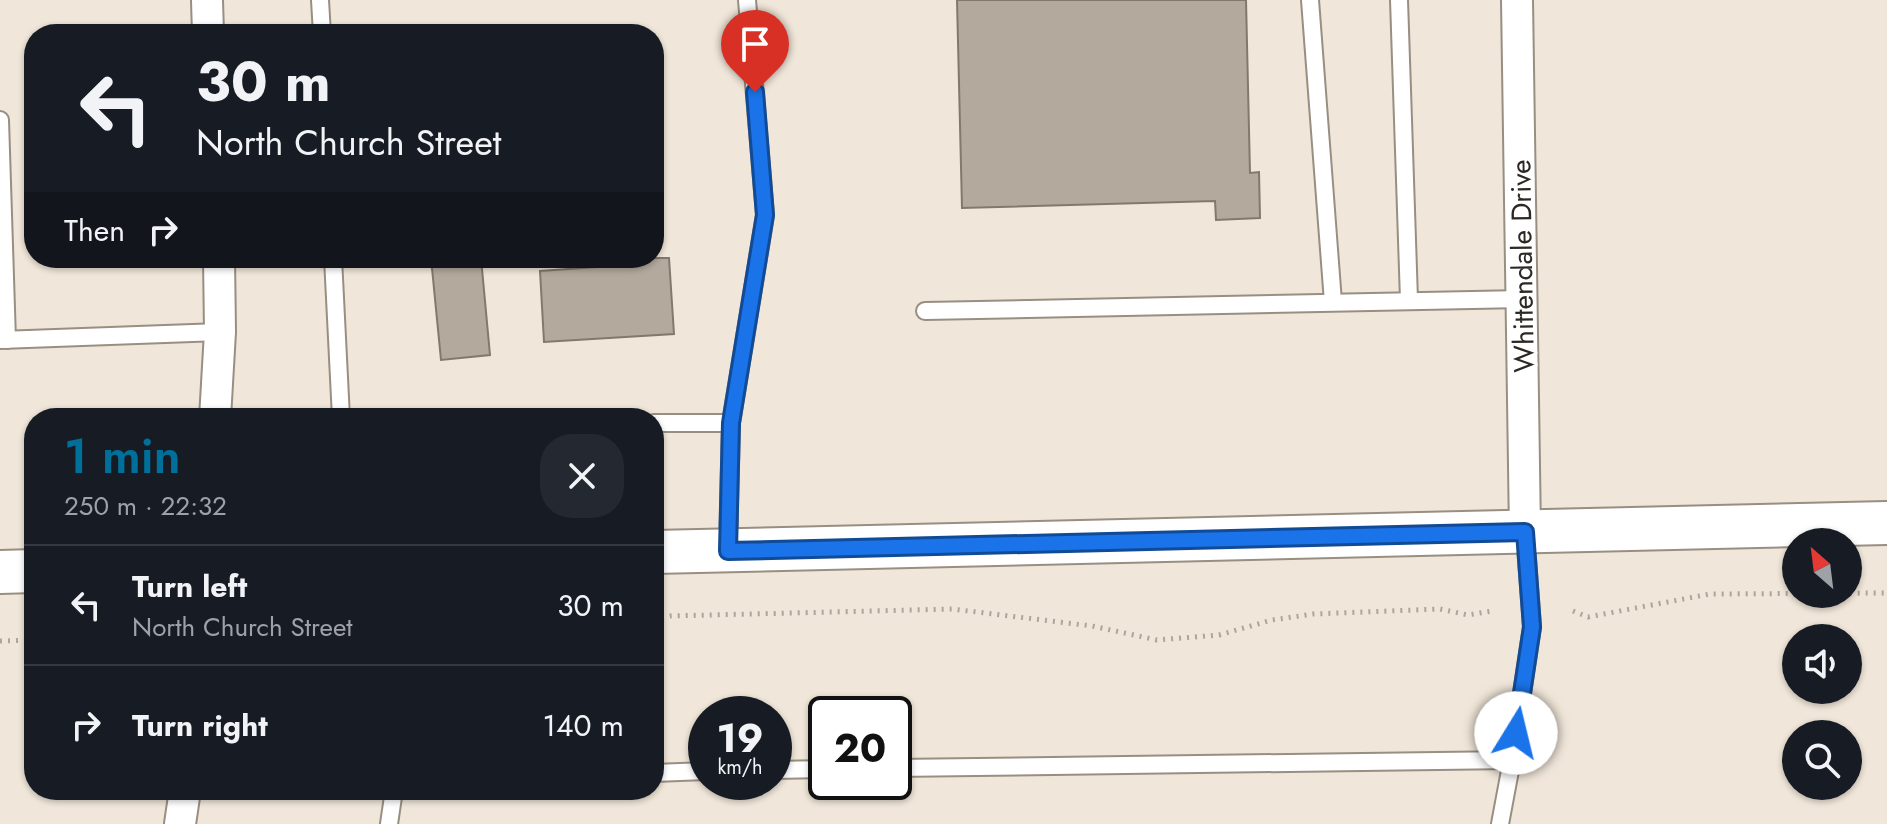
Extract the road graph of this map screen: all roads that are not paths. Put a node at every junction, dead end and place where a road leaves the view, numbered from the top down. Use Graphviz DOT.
graph roads {
  1 [pos="207,0"];
  2 [pos="320,0"];
  3 [pos="747,0"];
  4 [pos="1310,0"];
  5 [pos="1399,0"];
  6 [pos="1517,0"];
  7 [pos="208,24"];
  8 [pos="321,24"];
  9 [pos="0,120"];
  10 [pos="219,268"];
  11 [pos="334,268"];
  12 [pos="1523,299"];
  13 [pos="1409,300"];
  14 [pos="1333,302"];
  15 [pos="925,311"];
  16 [pos="220,332"];
  17 [pos="4,340"];
  18 [pos="216,408"];
  19 [pos="340,408"];
  20 [pos="664,423"];
  21 [pos="731,423"];
  22 [pos="1887,523"];
  23 [pos="1525,532"];
  24 [pos="728,551"];
  25 [pos="664,552"];
  26 [pos="24,571"];
  27 [pos="0,572"];
  28 [pos="1512,760"];
  29 [pos="912,768"];
  30 [pos="688,772"];
  31 [pos="664,773"];
  32 [pos="184,800"];
  33 [pos="393,800"];
  34 [pos="180,824"];
  35 [pos="389,824"];
  36 [pos="1500,824"];
  1 -- 7 [label="street"];
  2 -- 8 [label="lane"];
  3 -- 21 [label="lane"];
  4 -- 14 [label="lane"];
  5 -- 13 [label="lane"];
  6 -- 12 [label="street, Whittendale Drive"];
  9 -- 17 [label="lane"];
  10 -- 16 [label="street"];
  11 -- 19 [label="lane"];
  12 -- 13 [label="lane"];
  12 -- 23 [label="street, Whittendale Drive"];
  13 -- 14 [label="lane"];
  14 -- 15 [label="lane"];
  16 -- 17 [label="lane"];
  16 -- 18 [label="street"];
  20 -- 21 [label="lane"];
  21 -- 24 [label="lane"];
  22 -- 23 [label="main road"];
  23 -- 24 [label="main road"];
  23 -- 28 [label="lane"];
  24 -- 25 [label="main road"];
  26 -- 27 [label="main road"];
  28 -- 29 [label="lane"];
  28 -- 36 [label="lane"];
  30 -- 31 [label="lane"];
  32 -- 34 [label="street"];
  33 -- 35 [label="lane"];
}
